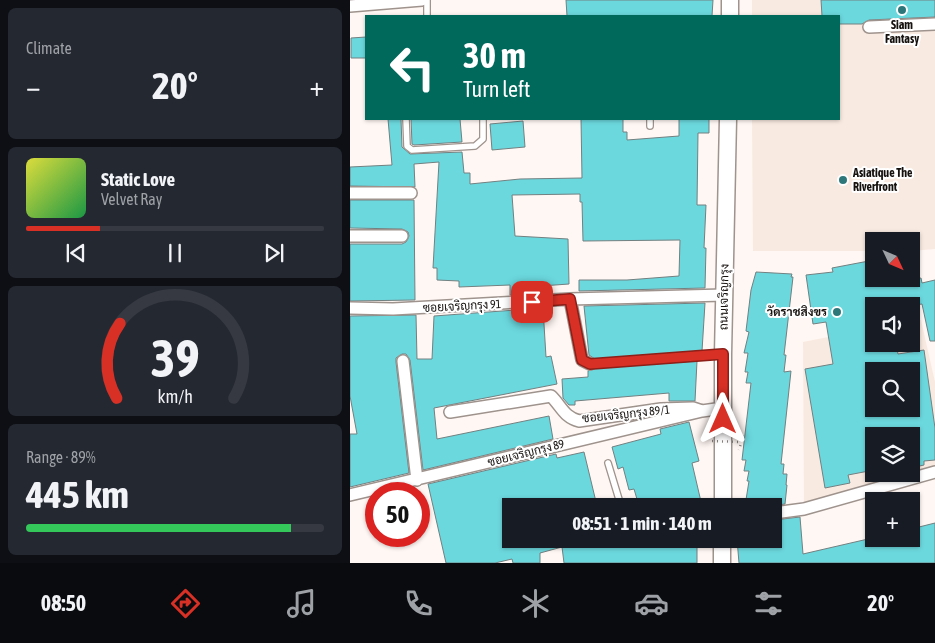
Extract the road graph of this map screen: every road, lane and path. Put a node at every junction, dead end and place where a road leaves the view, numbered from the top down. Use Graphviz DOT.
graph roads {
  1 [pos="422,0"];
  2 [pos="427,0"];
  3 [pos="730,0"];
  4 [pos="350,6"];
  5 [pos="427,15"];
  6 [pos="730,15"];
  7 [pos="935,24"];
  8 [pos="868,27"];
  9 [pos="406,120"];
  10 [pos="482,120"];
  11 [pos="650,120"];
  12 [pos="728,120"];
  13 [pos="650,126"];
  14 [pos="350,193"];
  15 [pos="412,193"];
  16 [pos="350,236"];
  17 [pos="402,236"];
  18 [pos="724,295"];
  19 [pos="570,299"];
  20 [pos="350,308"];
  21 [pos="723,354"];
  22 [pos="403,361"];
  23 [pos="590,364"];
  24 [pos="723,408"];
  25 [pos="702,411"];
  26 [pos="450,412"];
  27 [pos="712,441"];
  28 [pos="738,442"];
  29 [pos="608,463"];
  30 [pos="935,472"];
  31 [pos="417,480"];
  32 [pos="350,496"];
  33 [pos="619,498"];
  34 [pos="723,498"];
  35 [pos="782,512"];
  36 [pos="722,548"];
  37 [pos="722,563"];
  1 -- 4 [label="street"];
  2 -- 5 [label="lane"];
  3 -- 6 [label="main road"];
  7 -- 8 [label="street"];
  9 -- 10 [label="lane"];
  11 -- 13 [label="lane"];
  12 -- 18 [label="main road, ถนนเจริญกรุง"];
  14 -- 15 [label="street"];
  16 -- 17 [label="street"];
  18 -- 19 [label="street, ซอยเจริญกรุง 91"];
  18 -- 21 [label="main road, ถนนเจริญกรุง"];
  19 -- 20 [label="street, ซอยเจริญกรุง 91"];
  19 -- 23 [label="street"];
  21 -- 23 [label="lane"];
  21 -- 24 [label="main road, ถนนเจริญกรุง"];
  22 -- 31 [label="street"];
  24 -- 25 [label="street, ซอยเจริญกรุง 89/1"];
  24 -- 34 [label="main road, ถนนเจริญกรุง"];
  25 -- 26 [label="street, ซอยเจริญกรุง 89/1"];
  25 -- 31 [label="street, ซอยเจริญกรุง 89"];
  27 -- 28 [label="path, bridge"];
  29 -- 33 [label="lane"];
  30 -- 35 [label="street"];
  31 -- 32 [label="street, ซอยเจริญกรุง 89"];
  36 -- 37 [label="main road"];
}
